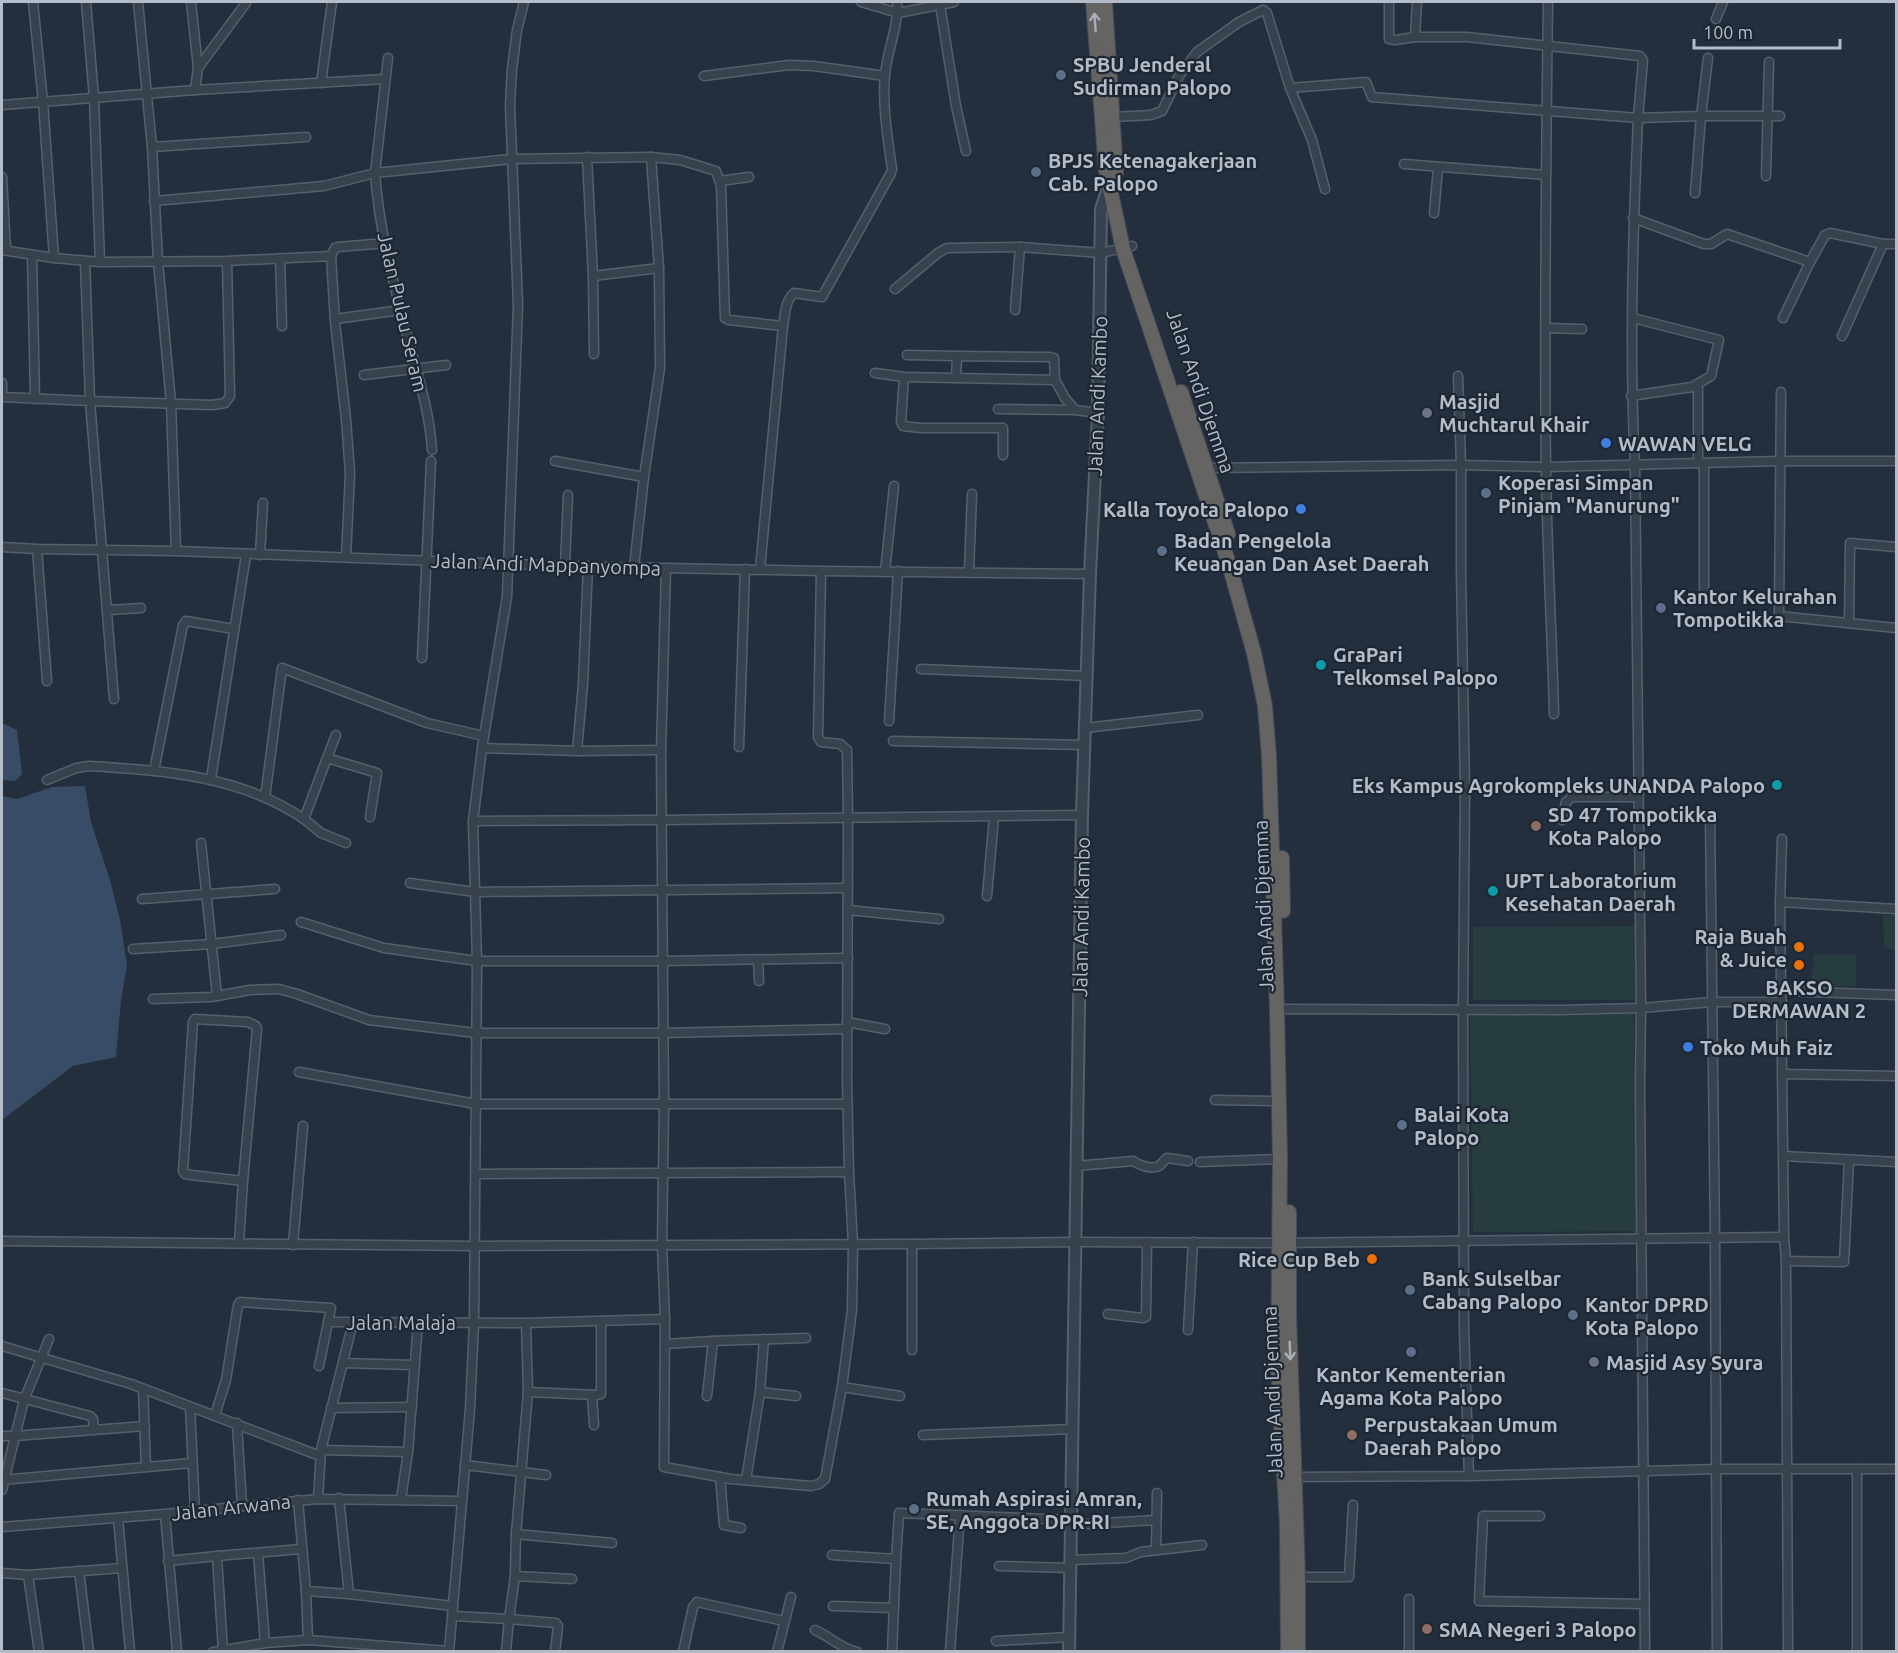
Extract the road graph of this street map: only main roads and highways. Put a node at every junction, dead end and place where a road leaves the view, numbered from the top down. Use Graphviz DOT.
graph roads {
  1 [pos="1094,2"];
  2 [pos="1105,2"];
  3 [pos="1113,183"];
  4 [pos="1281,1010"];
  5 [pos="1284,1242"];
  6 [pos="1290,1478"];
  7 [pos="1288,1652"];
  8 [pos="1298,1652"];
  3 -- 1 [label="highway, one-way"];
  2 -- 3 [label="highway"];
  3 -- 4 [label="highway, Jalan Andi Djemma"];
  4 -- 5 [label="highway, Jalan Andi Djemma"];
  4 -- 5 [label="highway, Jalan Andi Djemma"];
  5 -- 6 [label="highway, Jalan Andi Djemma"];
  6 -- 7 [label="highway, Jalan Andi Djemma"];
  6 -- 8 [label="highway, Jalan Andi Djemma"];
}
